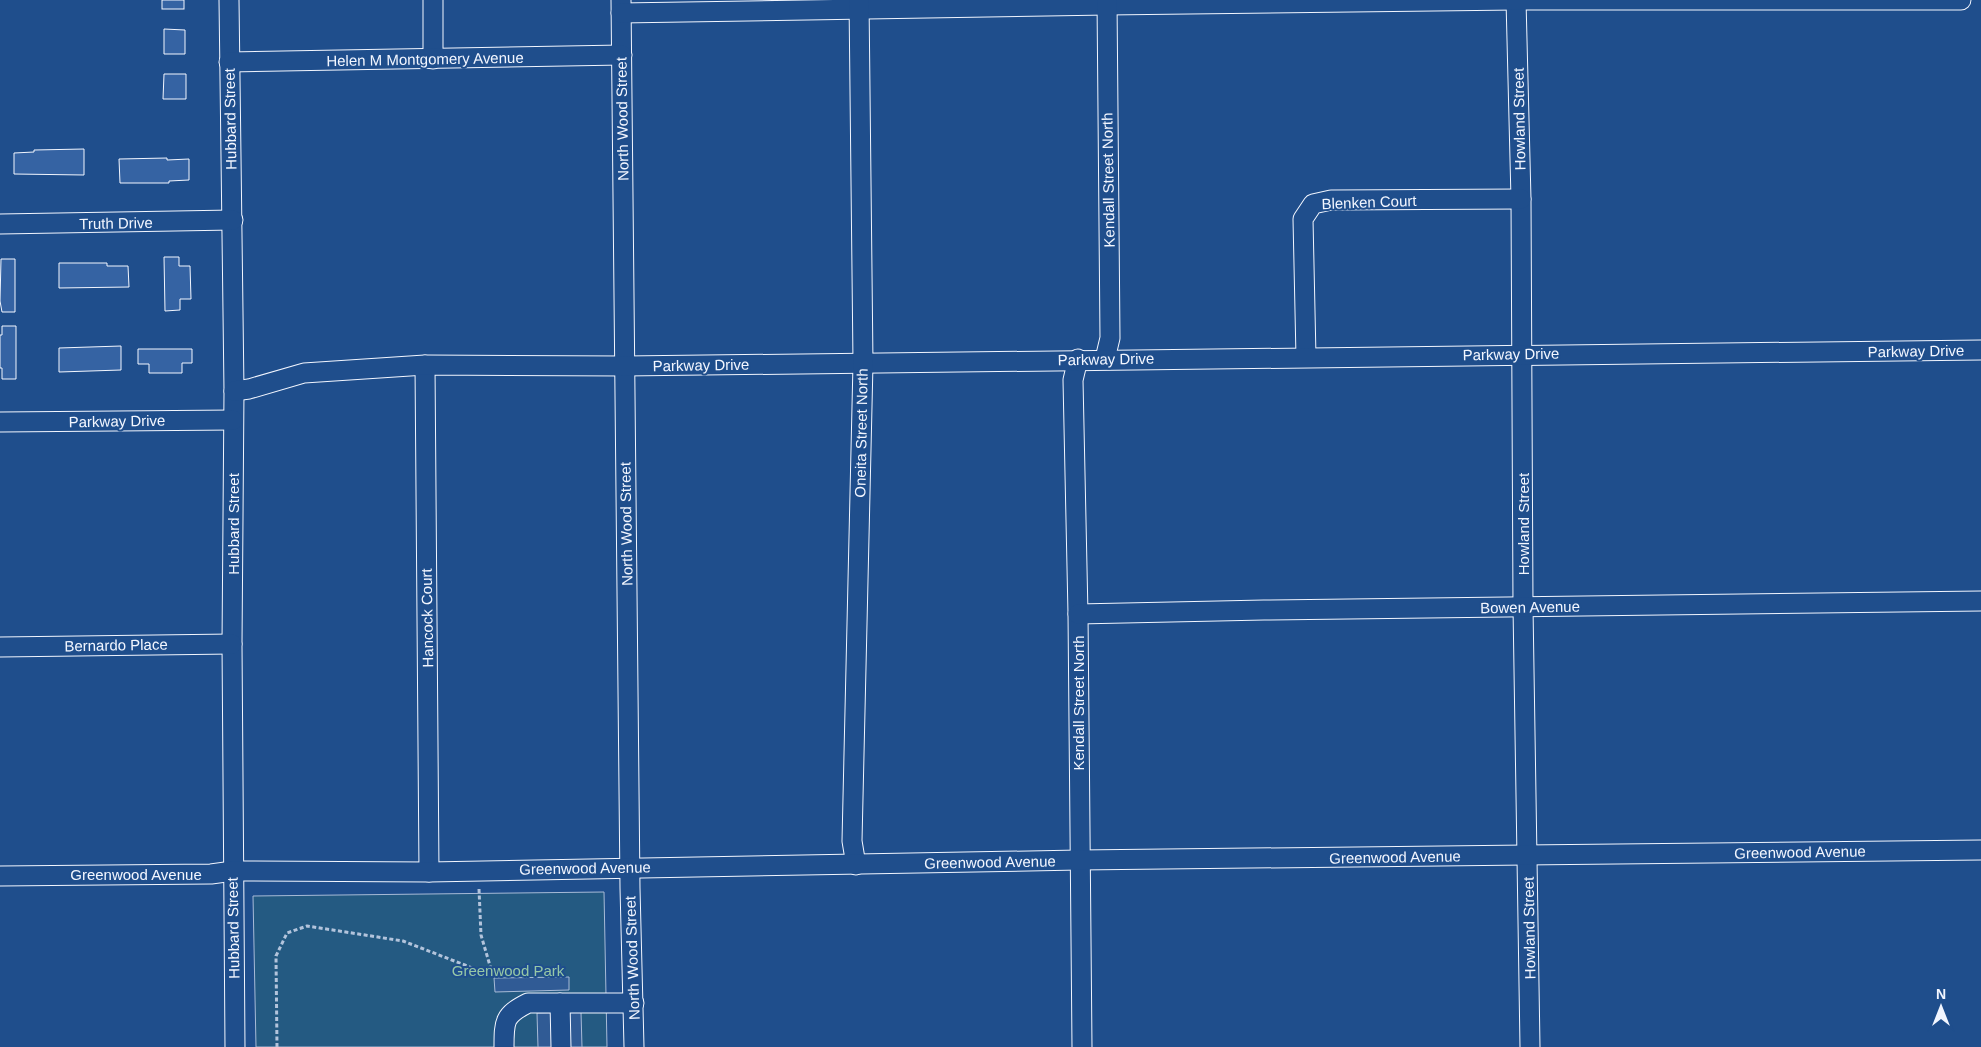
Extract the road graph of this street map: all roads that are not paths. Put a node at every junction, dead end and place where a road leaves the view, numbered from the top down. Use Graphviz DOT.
graph roads {
  1 [pos="229,0"];
  2 [pos="433,0"];
  3 [pos="1516,0"];
  4 [pos="1961,0"];
  5 [pos="1107,2"];
  6 [pos="859,5"];
  7 [pos="621,7"];
  8 [pos="622,55"];
  9 [pos="433,59"];
  10 [pos="229,62"];
  11 [pos="1521,199"];
  12 [pos="233,220"];
  13 [pos="0,224"];
  14 [pos="1981,350"];
  15 [pos="1522,354"];
  16 [pos="1306,357"];
  17 [pos="1078,359"];
  18 [pos="1105,359"];
  19 [pos="863,363"];
  20 [pos="425,365"];
  21 [pos="625,366"];
  22 [pos="234,391"];
  23 [pos="233,420"];
  24 [pos="0,422"];
  25 [pos="1981,601"];
  26 [pos="1523,607"];
  27 [pos="1078,614"];
  28 [pos="232,644"];
  29 [pos="0,647"];
  30 [pos="1981,850"];
  31 [pos="1528,856"];
  32 [pos="1079,860"];
  33 [pos="856,865"];
  34 [pos="630,867"];
  35 [pos="233,871"];
  36 [pos="429,872"];
  37 [pos="0,876"];
  38 [pos="560,1003"];
  39 [pos="634,1003"];
  40 [pos="235,1047"];
  41 [pos="504,1047"];
  42 [pos="561,1047"];
  43 [pos="634,1047"];
  44 [pos="1082,1047"];
  45 [pos="1530,1047"];
  1 -- 10 [label="street, Hubbard Street"];
  2 -- 9 [label="street"];
  3 -- 4 [label="street"];
  3 -- 5 [label="street"];
  3 -- 11 [label="street, Howland Street"];
  5 -- 6 [label="street"];
  5 -- 18 [label="street, Kendall Street North"];
  6 -- 7 [label="street"];
  6 -- 19 [label="street, Oneita Street North"];
  7 -- 8 [label="street, North Wood Street"];
  8 -- 9 [label="street, Helen M Montgomery Avenue"];
  8 -- 21 [label="street, North Wood Street"];
  9 -- 10 [label="street, Helen M Montgomery Avenue"];
  10 -- 12 [label="street, Hubbard Street"];
  11 -- 15 [label="street, Howland Street"];
  11 -- 16 [label="street, Blenken Court"];
  12 -- 13 [label="street, Truth Drive"];
  12 -- 22 [label="street, Hubbard Street"];
  14 -- 15 [label="street, Parkway Drive"];
  15 -- 16 [label="street, Parkway Drive"];
  15 -- 26 [label="street, Howland Street"];
  16 -- 18 [label="street, Parkway Drive"];
  17 -- 18 [label="street, Parkway Drive"];
  17 -- 19 [label="street, Parkway Drive"];
  17 -- 27 [label="street, Kendall Street North"];
  19 -- 21 [label="street, Parkway Drive"];
  19 -- 33 [label="street, Oneita Street North"];
  20 -- 21 [label="street, Parkway Drive"];
  20 -- 22 [label="street, Parkway Drive"];
  20 -- 36 [label="street, Hancock Court"];
  21 -- 34 [label="street, North Wood Street"];
  22 -- 23 [label="street, Hubbard Street"];
  23 -- 24 [label="street, Parkway Drive"];
  23 -- 28 [label="street, Hubbard Street"];
  25 -- 26 [label="street, Bowen Avenue"];
  26 -- 27 [label="street, Bowen Avenue"];
  26 -- 31 [label="street, Howland Street"];
  27 -- 32 [label="street, Kendall Street North"];
  28 -- 29 [label="street, Bernardo Place"];
  28 -- 35 [label="street, Hubbard Street"];
  30 -- 31 [label="street, Greenwood Avenue"];
  31 -- 32 [label="street, Greenwood Avenue"];
  31 -- 45 [label="street, Howland Street"];
  32 -- 33 [label="street, Greenwood Avenue"];
  32 -- 44 [label="street, Kendall Street North"];
  33 -- 34 [label="street, Greenwood Avenue"];
  34 -- 36 [label="street, Greenwood Avenue"];
  34 -- 39 [label="street, North Wood Street"];
  35 -- 36 [label="street, Greenwood Avenue"];
  35 -- 37 [label="street, Greenwood Avenue"];
  35 -- 40 [label="street, Hubbard Street"];
  38 -- 39 [label="street"];
  38 -- 41 [label="street"];
  38 -- 42 [label="street"];
  39 -- 43 [label="street, North Wood Street"];
}
